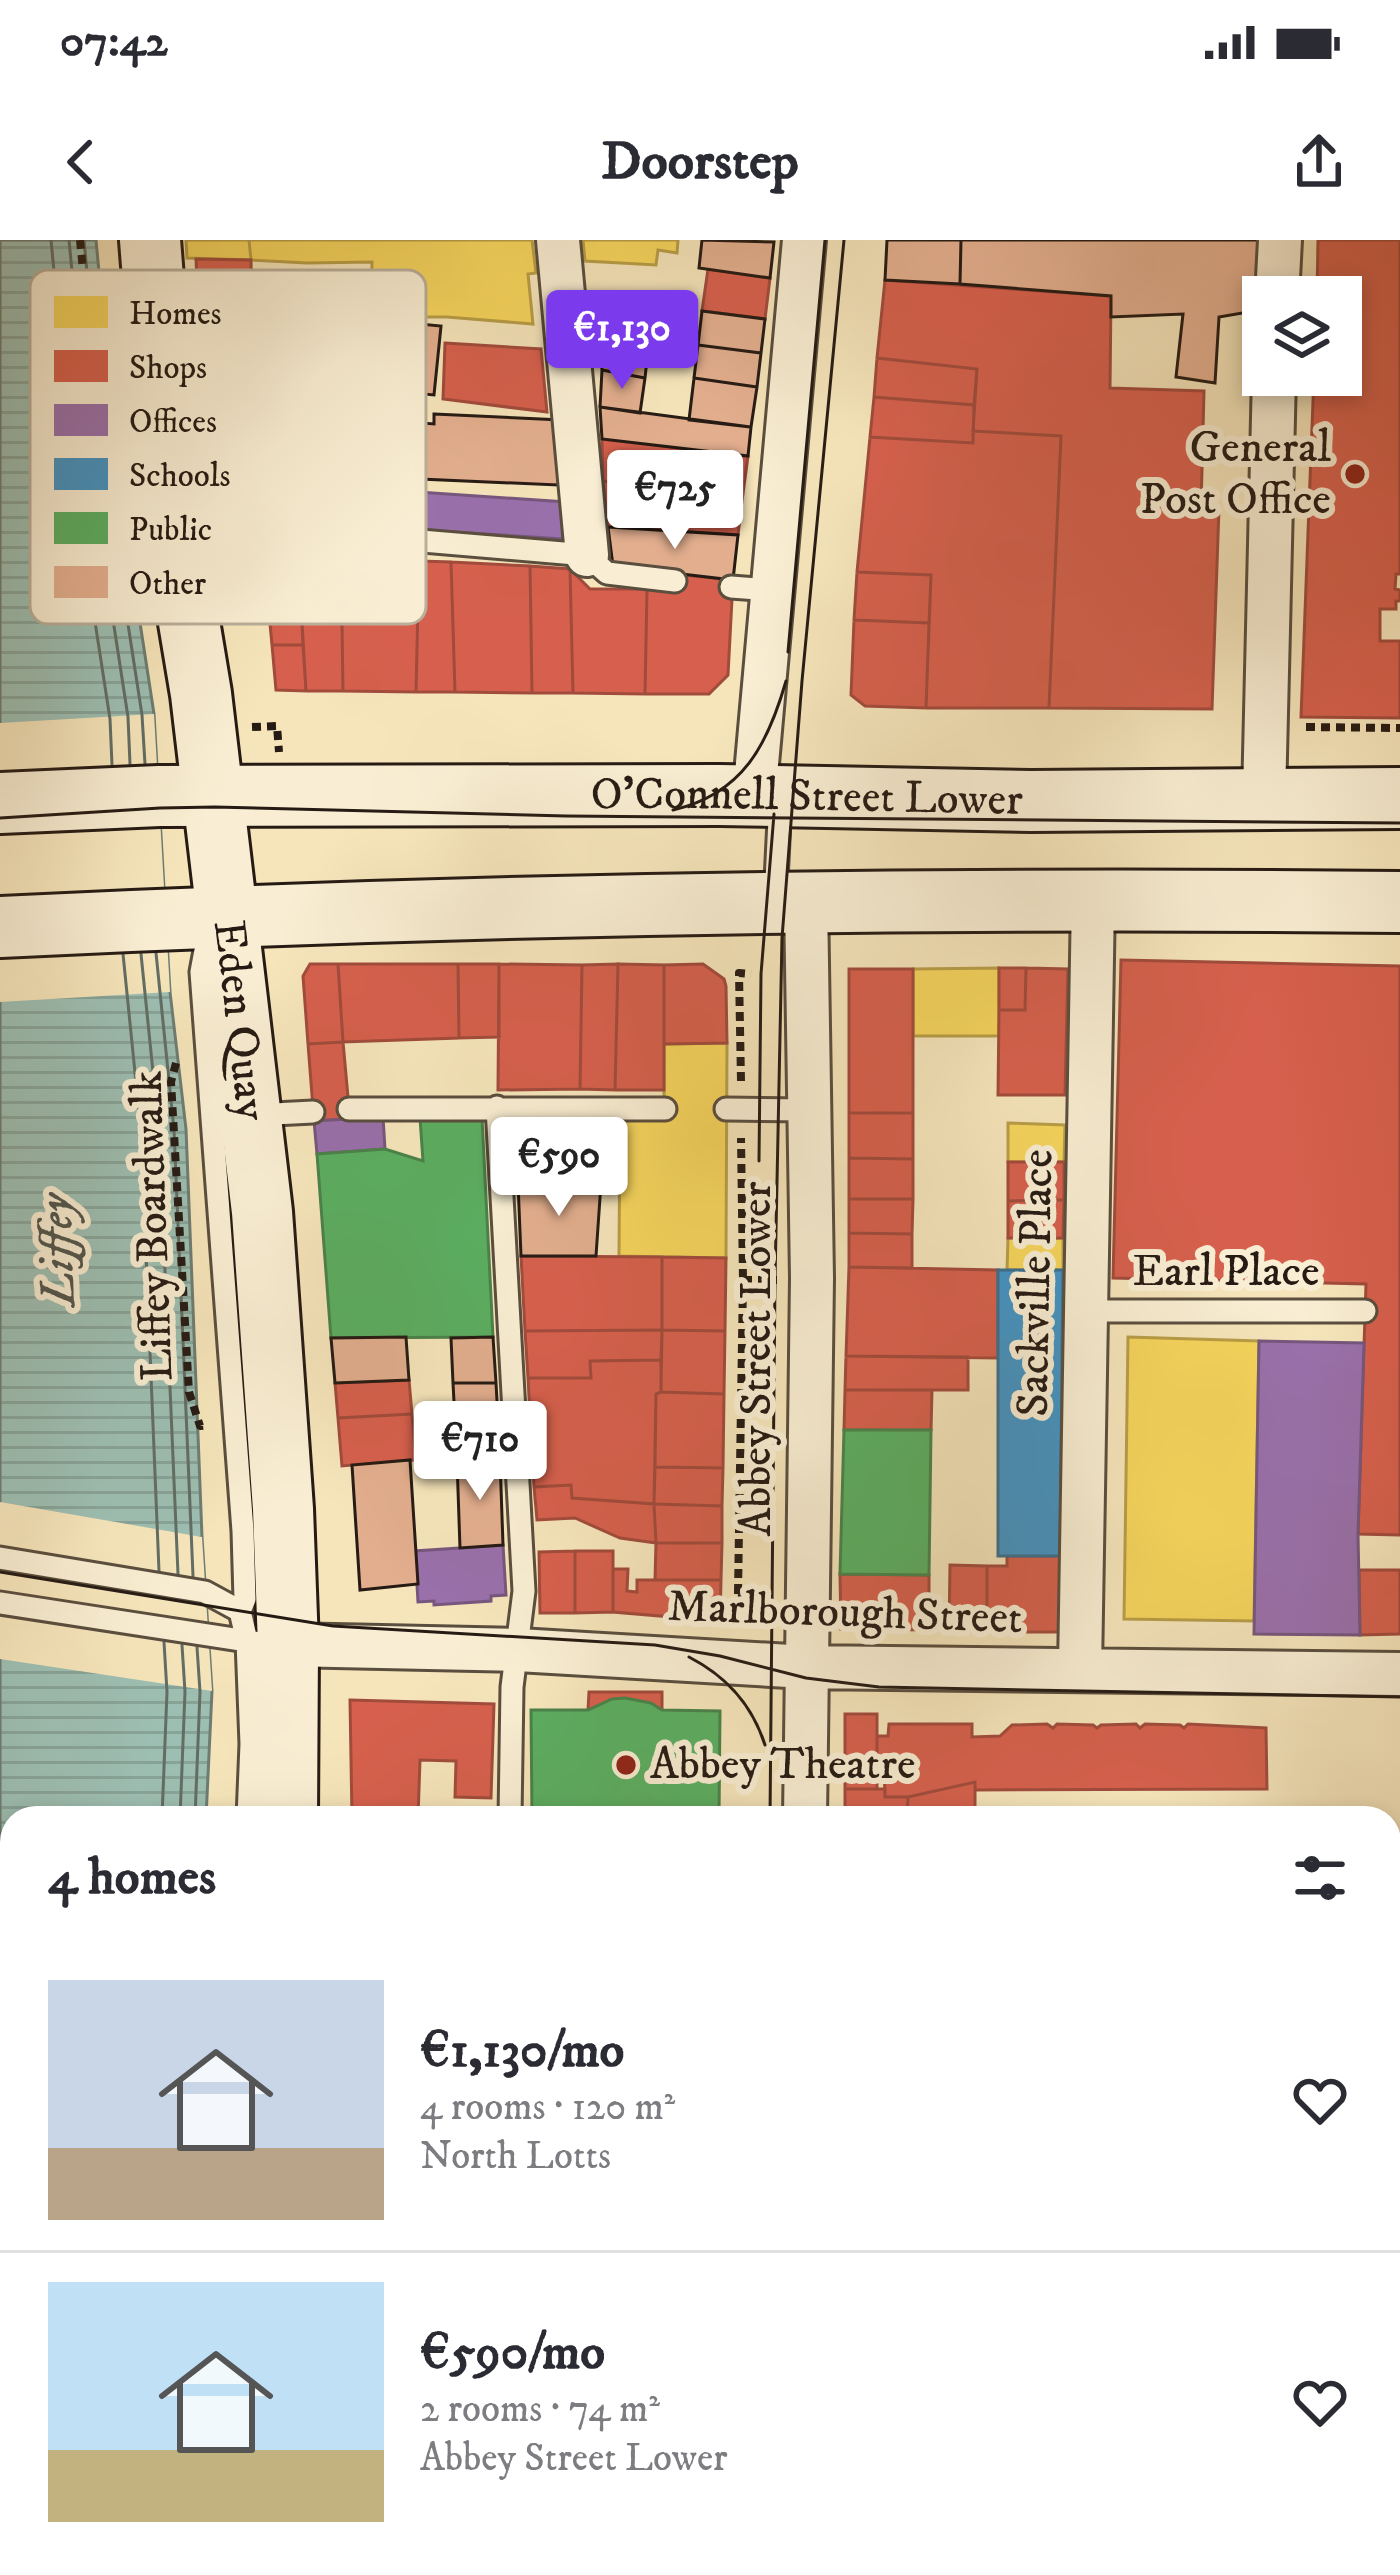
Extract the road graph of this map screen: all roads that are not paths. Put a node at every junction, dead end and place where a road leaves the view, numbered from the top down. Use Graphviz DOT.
graph roads {
  1 [pos="150,240"];
  2 [pos="558,240"];
  3 [pos="804,240"];
  4 [pos="1280,240"];
  5 [pos="152,270"];
  6 [pos="1278,276"];
  7 [pos="1274,396"];
  8 [pos="426,541"];
  9 [pos="587,555"];
  10 [pos="675,580"];
  11 [pos="189,624"];
  12 [pos="767,797"];
  13 [pos="1264,798"];
  14 [pos="1400,798"];
  15 [pos="0,803"];
  16 [pos="188,817"];
  17 [pos="0,840"];
  18 [pos="1093,899"];
  19 [pos="790,901"];
  20 [pos="1400,902"];
  21 [pos="227,917"];
  22 [pos="0,927"];
  23 [pos="497,1107"];
  24 [pos="665,1108"];
  25 [pos="349,1109"];
  26 [pos="727,1109"];
  27 [pos="808,1110"];
  28 [pos="313,1112"];
  29 [pos="251,1115"];
  30 [pos="1365,1311"];
  31 [pos="1086,1312"];
  32 [pos="0,1558"];
  33 [pos="244,1559"];
  34 [pos="206,1592"];
  35 [pos="0,1603"];
  36 [pos="240,1611"];
  37 [pos="208,1636"];
  38 [pos="267,1643"];
  39 [pos="518,1650"];
  40 [pos="806,1667"];
  41 [pos="1080,1669"];
  42 [pos="1400,1674"];
  43 [pos="248,1806"];
  44 [pos="286,1806"];
  45 [pos="510,1806"];
  46 [pos="805,1806"];
  1 -- 5 [label="street"];
  2 -- 9 [label="street"];
  3 -- 12 [label="street"];
  4 -- 6 [label="street"];
  7 -- 13 [label="street"];
  8 -- 9 [label="lane"];
  9 -- 10 [label="lane"];
  11 -- 16 [label="street"];
  12 -- 13 [label="street, O'Connell Street Lower"];
  12 -- 16 [label="street, O'Connell Street Lower"];
  12 -- 19 [label="lane"];
  13 -- 14 [label="street, O'Connell Street Lower"];
  15 -- 16 [label="street"];
  16 -- 17 [label="street"];
  16 -- 21 [label="street"];
  18 -- 19 [label="street"];
  18 -- 20 [label="street"];
  18 -- 31 [label="street, Sackville Place"];
  19 -- 21 [label="street"];
  19 -- 27 [label="street, Abbey Street Lower"];
  21 -- 22 [label="street"];
  21 -- 29 [label="street, Eden Quay"];
  21 -- 33 [label="lane, Eden Quay"];
  23 -- 24 [label="lane"];
  23 -- 25 [label="lane"];
  23 -- 39 [label="lane"];
  26 -- 27 [label="lane"];
  27 -- 40 [label="street, Abbey Street Lower"];
  28 -- 29 [label="lane"];
  29 -- 38 [label="street, Eden Quay"];
  30 -- 31 [label="lane, Earl Place"];
  31 -- 41 [label="street, Sackville Place"];
  32 -- 34 [label="lane"];
  33 -- 34 [label="lane"];
  33 -- 36 [label="lane, Eden Quay"];
  34 -- 36 [label="lane"];
  35 -- 37 [label="lane"];
  36 -- 37 [label="lane"];
  36 -- 38 [label="lane, Eden Quay"];
  37 -- 38 [label="lane"];
  38 -- 39 [label="street, Marlborough Street"];
  38 -- 43 [label="lane, Eden Quay"];
  38 -- 44 [label="street, Eden Quay"];
  39 -- 40 [label="street, Marlborough Street"];
  39 -- 45 [label="lane"];
  40 -- 41 [label="street, Marlborough Street"];
  40 -- 46 [label="street, Abbey Street Lower"];
  41 -- 42 [label="street, Marlborough Street"];
}
